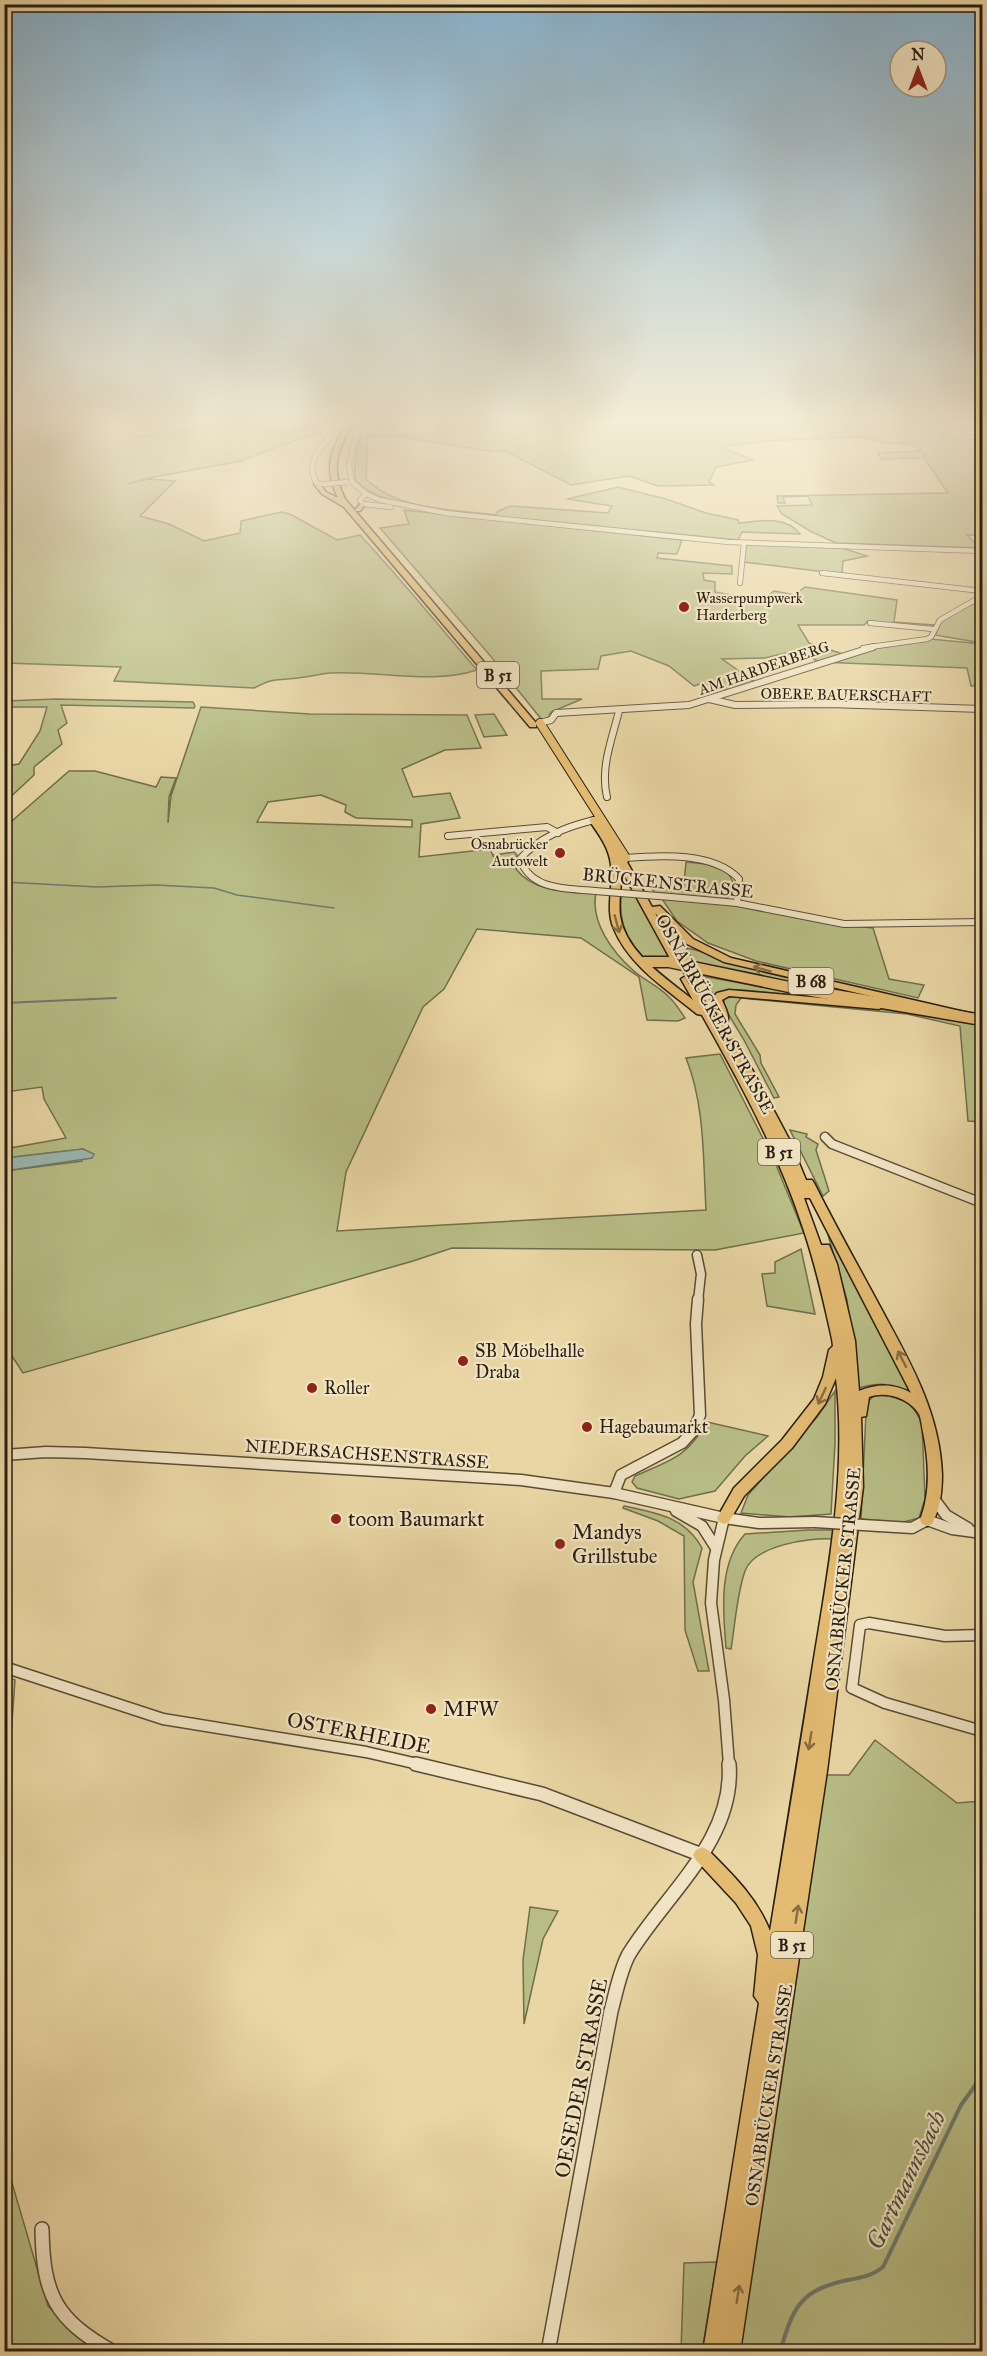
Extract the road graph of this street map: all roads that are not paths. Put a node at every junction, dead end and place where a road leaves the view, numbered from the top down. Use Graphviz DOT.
graph roads {
  1 [pos="372,532"];
  2 [pos="374,532"];
  3 [pos="617,532"];
  4 [pos="378,538"];
  5 [pos="744,543"];
  6 [pos="982,551"];
  7 [pos="822,573"];
  8 [pos="740,583"];
  9 [pos="982,591"];
  10 [pos="982,596"];
  11 [pos="870,623"];
  12 [pos="933,629"];
  13 [pos="709,699"];
  14 [pos="982,710"];
  15 [pos="619,711"];
  16 [pos="536,724"];
  17 [pos="607,797"];
  18 [pos="594,820"];
  19 [pos="558,833"];
  20 [pos="471,834"];
  21 [pos="448,836"];
  22 [pos="470,843"];
  23 [pos="611,846"];
  24 [pos="626,858"];
  25 [pos="595,891"];
  26 [pos="737,903"];
  27 [pos="656,908"];
  28 [pos="982,922"];
  29 [pos="680,959"];
  30 [pos="646,964"];
  31 [pos="879,1006"];
  32 [pos="982,1020"];
  33 [pos="717,1023"];
  34 [pos="825,1137"];
  35 [pos="784,1141"];
  36 [pos="982,1203"];
  37 [pos="697,1255"];
  38 [pos="838,1340"];
  39 [pos="925,1413"];
  40 [pos="856,1433"];
  41 [pos="4,1455"];
  42 [pos="614,1493"];
  43 [pos="934,1499"];
  44 [pos="664,1505"];
  45 [pos="724,1518"];
  46 [pos="927,1520"];
  47 [pos="982,1532"];
  48 [pos="716,1548"];
  49 [pos="982,1635"];
  50 [pos="4,1667"];
  51 [pos="982,1731"];
  52 [pos="702,1855"];
  53 [pos="757,2083"];
  54 [pos="42,2229"];
  55 [pos="114,2352"];
  56 [pos="548,2352"];
  57 [pos="713,2352"];
  58 [pos="729,2352"];
  1 -- 4 [label="highway, B 51"];
  2 -- 4 [label="highway, B 51"];
  3 -- 5 [label="street"];
  4 -- 16 [label="highway, OSNABRÜCKER STRASSE / B 51"];
  5 -- 6 [label="street"];
  5 -- 8 [label="street"];
  7 -- 9 [label="street"];
  10 -- 12 [label="street, AM HARDERBERG"];
  11 -- 12 [label="street"];
  12 -- 13 [label="street, AM HARDERBERG"];
  13 -- 14 [label="street, OBERE BAUERSCHAFT"];
  13 -- 15 [label="street, AM HARDERBERG"];
  15 -- 16 [label="street, AM HARDERBERG"];
  15 -- 17 [label="street"];
  16 -- 18 [label="main road, OSNABRÜCKER STRASSE / B 51"];
  16 -- 24 [label="main road, OSNABRÜCKER STRASSE / B 51"];
  18 -- 19 [label="street, BRÜCKENSTRASSE"];
  18 -- 23 [label="highway, OSNABRÜCKER STRASSE / B 51"];
  19 -- 20 [label="street"];
  19 -- 25 [label="street, BRÜCKENSTRASSE"];
  20 -- 21 [label="street"];
  20 -- 22 [label="street"];
  23 -- 29 [label="highway, OSNABRÜCKER STRASSE / B 51"];
  23 -- 30 [label="highway, one-way"];
  24 -- 26 [label="street"];
  24 -- 27 [label="highway, OSNABRÜCKER STRASSE / B 51"];
  25 -- 26 [label="street, BRÜCKENSTRASSE, bridge"];
  26 -- 28 [label="street, BRÜCKENSTRASSE"];
  27 -- 29 [label="highway, OSNABRÜCKER STRASSE / B 51"];
  32 -- 27 [label="highway, B 68, one-way"];
  29 -- 33 [label="highway, OSNABRÜCKER STRASSE / B 51, bridge"];
  30 -- 31 [label="main road, B 68"];
  30 -- 32 [label="main road, B 68"];
  30 -- 33 [label="highway"];
  31 -- 32 [label="main road, B 68"];
  31 -- 33 [label="highway, B 68"];
  33 -- 35 [label="highway, OSNABRÜCKER STRASSE / B 51"];
  33 -- 38 [label="highway, OSNABRÜCKER STRASSE / B 51"];
  34 -- 36 [label="street"];
  39 -- 35 [label="highway, one-way"];
  35 -- 40 [label="highway, OSNABRÜCKER STRASSE / B 51"];
  37 -- 42 [label="street"];
  38 -- 45 [label="highway, one-way"];
  38 -- 53 [label="highway, OSNABRÜCKER STRASSE / B 51, one-way"];
  39 -- 40 [label="highway"];
  39 -- 43 [label="highway"];
  58 -- 40 [label="highway, OSNABRÜCKER STRASSE / B 51, one-way"];
  41 -- 42 [label="street, NIEDERSACHSENSTRASSE"];
  42 -- 44 [label="street, NIEDERSACHSENSTRASSE"];
  43 -- 46 [label="highway"];
  43 -- 47 [label="street"];
  44 -- 45 [label="street, NIEDERSACHSENSTRASSE"];
  44 -- 48 [label="street"];
  45 -- 46 [label="street, NIEDERSACHSENSTRASSE, bridge"];
  45 -- 48 [label="street, OESEDER STRASSE"];
  46 -- 47 [label="street"];
  48 -- 52 [label="street, OESEDER STRASSE"];
  49 -- 51 [label="street"];
  50 -- 52 [label="street, OSTERHEIDE"];
  52 -- 53 [label="highway"];
  52 -- 56 [label="street, OESEDER STRASSE"];
  53 -- 57 [label="highway, OSNABRÜCKER STRASSE / B 51"];
  54 -- 55 [label="street"];
}
